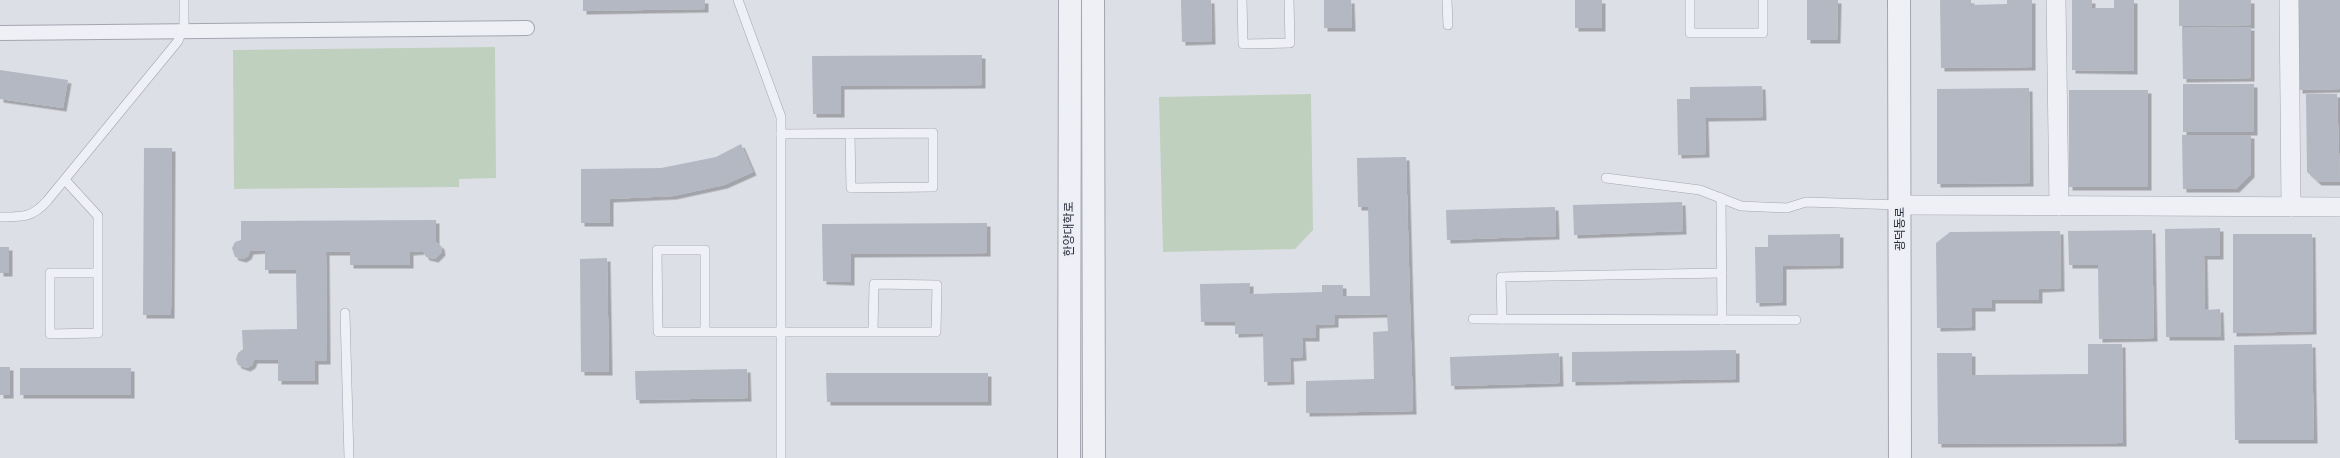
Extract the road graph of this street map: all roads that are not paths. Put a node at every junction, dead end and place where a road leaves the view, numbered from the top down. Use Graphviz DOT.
graph roads {
  1 [pos="184,0"];
  2 [pos="738,0"];
  3 [pos="1070,0"];
  4 [pos="1093,0"];
  5 [pos="1242,0"];
  6 [pos="1289,0"];
  7 [pos="1447,0"];
  8 [pos="1690,0"];
  9 [pos="1763,0"];
  10 [pos="1899,0"];
  11 [pos="2056,0"];
  12 [pos="2289,0"];
  13 [pos="1448,25"];
  14 [pos="527,28"];
  15 [pos="182,30"];
  16 [pos="0,33"];
  17 [pos="781,134"];
  18 [pos="850,134"];
  19 [pos="1606,178"];
  20 [pos="65,180"];
  21 [pos="1721,198"];
  22 [pos="1900,205"];
  23 [pos="2059,206"];
  24 [pos="2291,207"];
  25 [pos="2340,207"];
  26 [pos="0,216"];
  27 [pos="98,273"];
  28 [pos="1722,273"];
  29 [pos="345,313"];
  30 [pos="1473,319"];
  31 [pos="1502,319"];
  32 [pos="1722,320"];
  33 [pos="1796,320"];
  34 [pos="781,331"];
  35 [pos="873,331"];
  36 [pos="706,332"];
  37 [pos="349,458"];
  38 [pos="781,458"];
  39 [pos="1069,458"];
  40 [pos="1094,458"];
  41 [pos="1900,458"];
  1 -- 15 [label="lane"];
  2 -- 17 [label="lane"];
  3 -- 39 [label="street, 한양대학로"];
  4 -- 40 [label="street, 한양대학로"];
  5 -- 6 [label="lane"];
  7 -- 13 [label="lane"];
  8 -- 9 [label="lane"];
  10 -- 22 [label="street, 광덕동로"];
  11 -- 23 [label="street"];
  12 -- 24 [label="street"];
  14 -- 15 [label="street"];
  15 -- 16 [label="street"];
  15 -- 20 [label="lane"];
  17 -- 18 [label="lane"];
  17 -- 34 [label="lane"];
  18 -- 18 [label="lane"];
  19 -- 21 [label="lane"];
  20 -- 26 [label="lane"];
  20 -- 27 [label="lane"];
  21 -- 22 [label="lane"];
  21 -- 28 [label="lane"];
  22 -- 23 [label="street"];
  22 -- 41 [label="street, 광덕동로"];
  23 -- 24 [label="street"];
  24 -- 25 [label="street"];
  27 -- 27 [label="lane"];
  28 -- 31 [label="lane"];
  28 -- 32 [label="lane"];
  29 -- 37 [label="lane"];
  30 -- 31 [label="lane"];
  31 -- 32 [label="lane"];
  32 -- 33 [label="lane"];
  34 -- 35 [label="lane"];
  34 -- 36 [label="lane"];
  34 -- 38 [label="lane"];
  35 -- 35 [label="lane"];
  36 -- 36 [label="lane"];
}
